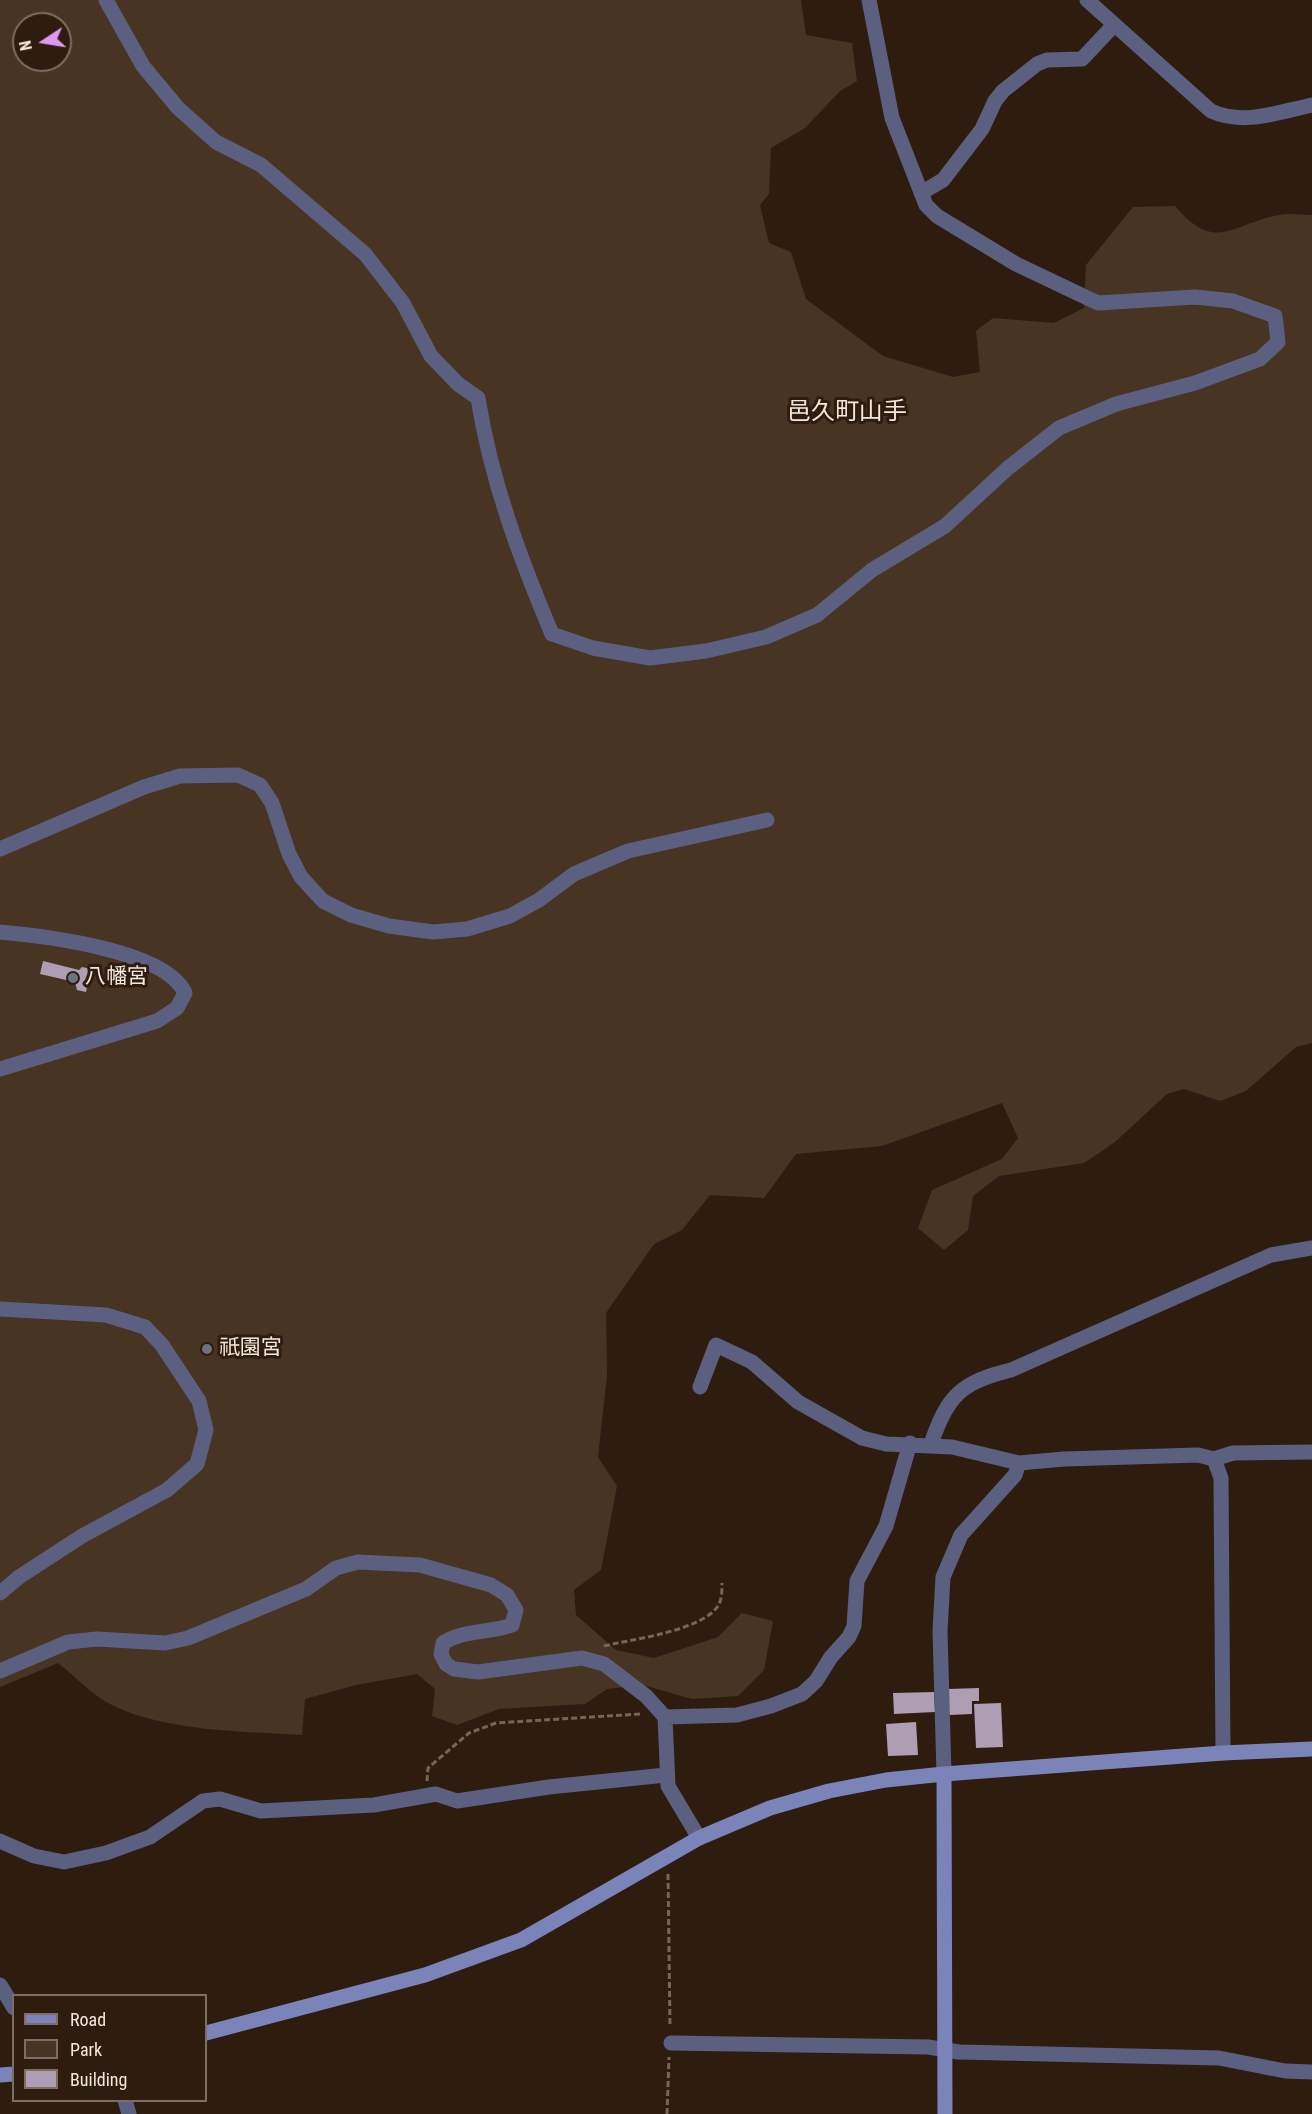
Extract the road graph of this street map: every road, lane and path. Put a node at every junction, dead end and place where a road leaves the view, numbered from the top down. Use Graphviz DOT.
graph roads {
  1 [pos="106,0"];
  2 [pos="869,0"];
  3 [pos="1087,0"];
  4 [pos="1113,26"];
  5 [pos="1312,105"];
  6 [pos="921,193"];
  7 [pos="767,820"];
  8 [pos="0,849"];
  9 [pos="0,932"];
  10 [pos="0,1069"];
  11 [pos="1312,1248"];
  12 [pos="0,1308"];
  13 [pos="700,1387"];
  14 [pos="910,1443"];
  15 [pos="931,1444"];
  16 [pos="1312,1452"];
  17 [pos="1214,1459"];
  18 [pos="1019,1463"];
  19 [pos="722,1583"];
  20 [pos="0,1593"];
  21 [pos="601,1646"];
  22 [pos="0,1671"];
  23 [pos="663,1714"];
  24 [pos="1312,1749"];
  25 [pos="1223,1753"];
  26 [pos="944,1774"];
  27 [pos="666,1775"];
  28 [pos="426,1794"];
  29 [pos="699,1838"];
  30 [pos="0,1841"];
  31 [pos="668,1854"];
  32 [pos="0,1985"];
  33 [pos="12,2005"];
  34 [pos="207,2033"];
  35 [pos="671,2043"];
  36 [pos="945,2050"];
  37 [pos="1312,2072"];
  38 [pos="667,2114"];
  39 [pos="945,2114"];
  1 -- 6 [label="street"];
  2 -- 6 [label="street"];
  3 -- 4 [label="street"];
  4 -- 5 [label="street"];
  4 -- 6 [label="street"];
  7 -- 8 [label="street"];
  9 -- 10 [label="street"];
  11 -- 15 [label="street"];
  12 -- 20 [label="street"];
  13 -- 14 [label="street"];
  14 -- 15 [label="street"];
  14 -- 23 [label="street"];
  15 -- 18 [label="street"];
  16 -- 17 [label="street"];
  17 -- 18 [label="street"];
  17 -- 25 [label="street"];
  18 -- 26 [label="street"];
  19 -- 21 [label="path"];
  22 -- 23 [label="street"];
  23 -- 27 [label="street"];
  23 -- 28 [label="path"];
  24 -- 25 [label="street"];
  25 -- 26 [label="street"];
  26 -- 29 [label="street"];
  26 -- 36 [label="street"];
  27 -- 28 [label="street"];
  27 -- 29 [label="street"];
  28 -- 30 [label="street"];
  29 -- 31 [label="street"];
  31 -- 34 [label="street"];
  31 -- 35 [label="path"];
  32 -- 33 [label="street"];
  35 -- 36 [label="street"];
  35 -- 38 [label="path"];
  36 -- 37 [label="street"];
  36 -- 39 [label="street"];
}
